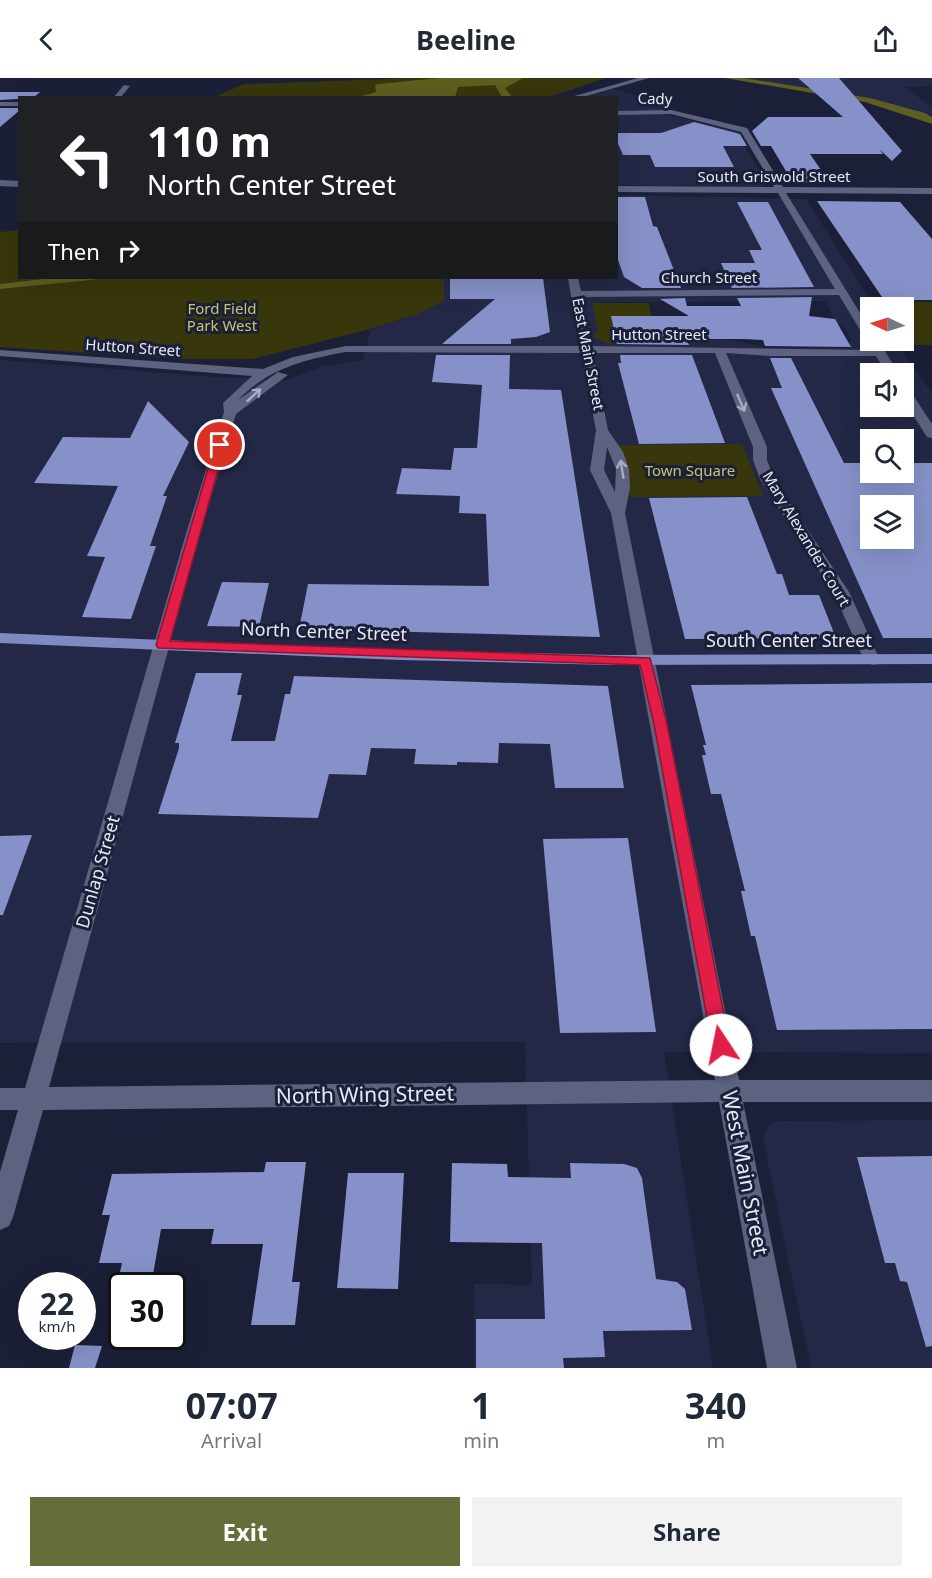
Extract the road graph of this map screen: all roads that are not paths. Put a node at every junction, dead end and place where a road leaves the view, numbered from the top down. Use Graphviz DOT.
graph roads {
  1 [pos="646,78"];
  2 [pos="126,86"];
  3 [pos="118,96"];
  4 [pos="578,96"];
  5 [pos="0,104"];
  6 [pos="18,104"];
  7 [pos="618,113"];
  8 [pos="0,183"];
  9 [pos="18,184"];
  10 [pos="618,189"];
  11 [pos="781,191"];
  12 [pos="932,191"];
  13 [pos="573,279"];
  14 [pos="841,292"];
  15 [pos="576,294"];
  16 [pos="860,322"];
  17 [pos="367,350"];
  18 [pos="586,350"];
  19 [pos="719,350"];
  20 [pos="0,353"];
  21 [pos="879,353"];
  22 [pos="886,363"];
  23 [pos="263,373"];
  24 [pos="278,377"];
  25 [pos="914,406"];
  26 [pos="230,412"];
  27 [pos="602,430"];
  28 [pos="932,434"];
  29 [pos="618,513"];
  30 [pos="0,638"];
  31 [pos="163,645"];
  32 [pos="932,659"];
  33 [pos="872,660"];
  34 [pos="646,661"];
  35 [pos="932,1091"];
  36 [pos="730,1092"];
  37 [pos="0,1099"];
  38 [pos="34,1099"];
  39 [pos="0,1218"];
  40 [pos="782,1368"];
  1 -- 4 [label="street"];
  2 -- 3 [label="street"];
  5 -- 6 [label="street"];
  7 -- 11 [label="street, Cady"];
  8 -- 9 [label="street"];
  10 -- 11 [label="street, South Griswold Street"];
  11 -- 12 [label="street, South Griswold Street"];
  11 -- 14 [label="street, Cady"];
  13 -- 15 [label="street, East Main Street"];
  14 -- 15 [label="street, Church Street"];
  14 -- 16 [label="street, Cady"];
  15 -- 18 [label="street, East Main Street"];
  17 -- 18 [label="street, Hutton Street"];
  17 -- 23 [label="street, Hutton Street"];
  17 -- 24 [label="street, Hutton Street"];
  18 -- 19 [label="street, Hutton Street"];
  18 -- 27 [label="street, East Main Street"];
  19 -- 21 [label="street, Hutton Street"];
  19 -- 33 [label="street, Mary Alexander Court, one-way"];
  20 -- 23 [label="street, Hutton Street"];
  21 -- 22 [label="street, Cady"];
  23 -- 24 [label="street, Hutton Street"];
  23 -- 26 [label="street, Dunlap Street"];
  26 -- 24 [label="street, one-way"];
  25 -- 28 [label="street"];
  26 -- 31 [label="street, Dunlap Street"];
  27 -- 29 [label="street, East Main Street"];
  29 -- 27 [label="street, East Main Street, one-way"];
  29 -- 34 [label="street, East Main Street"];
  30 -- 31 [label="main road, North Center Street"];
  31 -- 34 [label="main road, North Center Street"];
  31 -- 38 [label="street, Dunlap Street"];
  32 -- 33 [label="main road, South Center Street"];
  33 -- 34 [label="main road, South Center Street"];
  34 -- 36 [label="street, West Main Street"];
  35 -- 36 [label="street, North Wing Street"];
  36 -- 38 [label="street, North Wing Street"];
  36 -- 40 [label="street, West Main Street"];
  37 -- 38 [label="street, North Wing Street"];
  38 -- 39 [label="street, Dunlap Street"];
}
